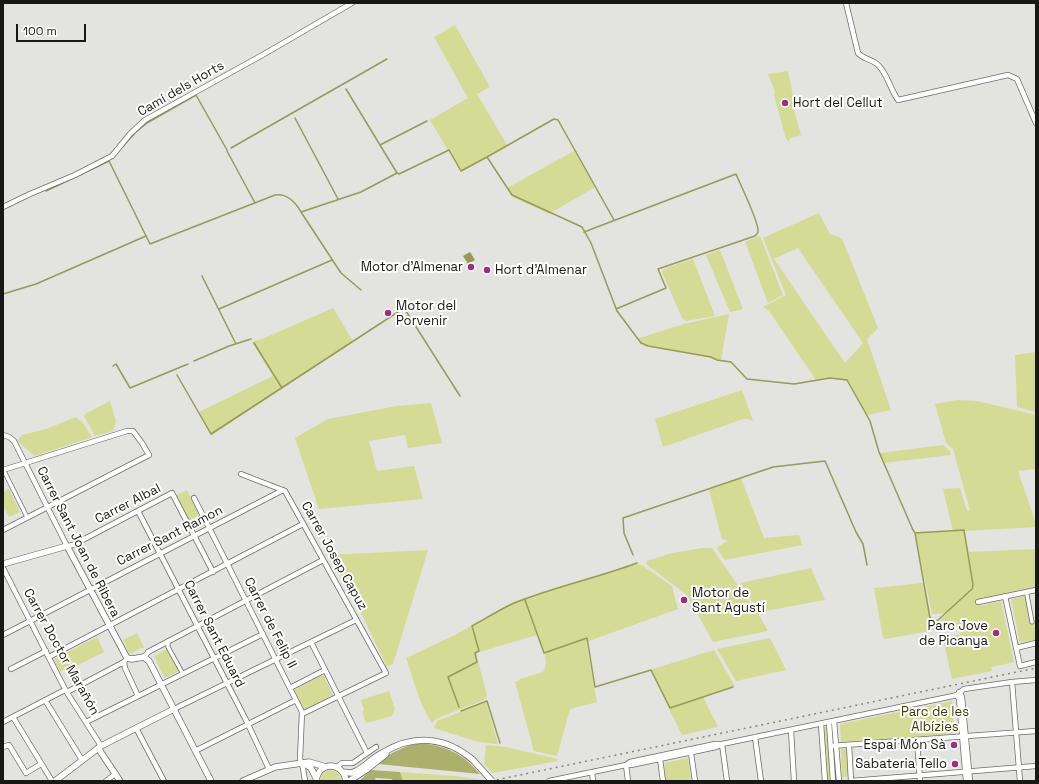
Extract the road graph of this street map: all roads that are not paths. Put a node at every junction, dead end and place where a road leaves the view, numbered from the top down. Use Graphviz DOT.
graph roads {
  1 [pos="352,3"];
  2 [pos="846,3"];
  3 [pos="1036,124"];
  4 [pos="3,207"];
  5 [pos="3,435"];
  6 [pos="25,463"];
  7 [pos="4,472"];
  8 [pos="242,474"];
  9 [pos="283,490"];
  10 [pos="194,498"];
  11 [pos="47,507"];
  12 [pos="138,511"];
  13 [pos="26,515"];
  14 [pos="303,524"];
  15 [pos="210,528"];
  16 [pos="3,530"];
  17 [pos="194,536"];
  18 [pos="67,546"];
  19 [pos="160,554"];
  20 [pos="323,560"];
  21 [pos="3,564"];
  22 [pos="228,564"];
  23 [pos="3,568"];
  24 [pos="213,572"];
  25 [pos="91,590"];
  26 [pos="179,590"];
  27 [pos="1036,590"];
  28 [pos="1027,595"];
  29 [pos="1005,596"];
  30 [pos="246,600"];
  31 [pos="978,602"];
  32 [pos="356,620"];
  33 [pos="30,621"];
  34 [pos="1032,622"];
  35 [pos="109,626"];
  36 [pos="198,626"];
  37 [pos="263,634"];
  38 [pos="3,635"];
  39 [pos="168,641"];
  40 [pos="311,642"];
  41 [pos="1036,643"];
  42 [pos="1016,648"];
  43 [pos="46,651"];
  44 [pos="49,657"];
  45 [pos="144,657"];
  46 [pos="214,658"];
  47 [pos="125,660"];
  48 [pos="276,660"];
  49 [pos="1036,662"];
  50 [pos="11,669"];
  51 [pos="325,670"];
  52 [pos="183,674"];
  53 [pos="1036,680"];
  54 [pos="1012,682"];
  55 [pos="227,683"];
  56 [pos="161,684"];
  57 [pos="290,688"];
  58 [pos="66,691"];
  59 [pos="958,694"];
  60 [pos="138,696"];
  61 [pos="338,697"];
  62 [pos="45,700"];
  63 [pos="296,700"];
  64 [pos="174,709"];
  65 [pos="302,714"];
  66 [pos="13,717"];
  67 [pos="834,721"];
  68 [pos="3,722"];
  69 [pos="86,722"];
  70 [pos="829,722"];
  71 [pos="821,724"];
  72 [pos="247,725"];
  73 [pos="136,728"];
  74 [pos="791,730"];
  75 [pos="1036,731"];
  76 [pos="1016,732"];
  77 [pos="964,736"];
  78 [pos="755,737"];
  79 [pos="917,740"];
  80 [pos="722,744"];
  81 [pos="849,745"];
  82 [pos="376,746"];
  83 [pos="833,746"];
  84 [pos="3,747"];
  85 [pos="100,747"];
  86 [pos="390,749"];
  87 [pos="195,751"];
  88 [pos="367,753"];
  89 [pos="691,753"];
  90 [pos="660,759"];
  91 [pos="82,760"];
  92 [pos="302,763"];
  93 [pos="41,764"];
  94 [pos="626,765"];
  95 [pos="1036,766"];
  96 [pos="326,767"];
  97 [pos="337,767"];
  98 [pos="1019,768"];
  99 [pos="269,769"];
  100 [pos="967,771"];
  101 [pos="343,772"];
  102 [pos="592,772"];
  103 [pos="115,774"];
  104 [pos="920,775"];
  105 [pos="316,779"];
  106 [pos="52,781"];
  107 [pos="55,781"];
  108 [pos="106,781"];
  109 [pos="120,781"];
  110 [pos="164,781"];
  111 [pos="211,781"];
  112 [pos="243,781"];
  113 [pos="305,781"];
  114 [pos="346,781"];
  115 [pos="349,781"];
  116 [pos="492,781"];
  117 [pos="549,781"];
  118 [pos="593,781"];
  119 [pos="628,781"];
  120 [pos="663,781"];
  121 [pos="695,781"];
  122 [pos="727,781"];
  123 [pos="761,781"];
  124 [pos="794,781"];
  125 [pos="825,781"];
  126 [pos="833,781"];
  127 [pos="839,781"];
  128 [pos="851,781"];
  129 [pos="920,781"];
  130 [pos="966,781"];
  131 [pos="970,781"];
  132 [pos="1020,781"];
  1 -- 4 [label="street, Camí dels Horts"];
  2 -- 3 [label="street"];
  5 -- 6 [label="street, Carrer Sant Joan de Ribera"];
  6 -- 7 [label="street"];
  6 -- 11 [label="street, Carrer Sant Joan de Ribera"];
  6 -- 11 [label="street"];
  7 -- 13 [label="street"];
  8 -- 9 [label="street"];
  9 -- 14 [label="street, Carrer Josep Capuz"];
  9 -- 15 [label="street, Carrer Sant Ramon"];
  10 -- 15 [label="street, Carrer de Felip II"];
  11 -- 16 [label="street"];
  11 -- 18 [label="street, Carrer Sant Joan de Ribera"];
  12 -- 17 [label="street, Carrer Albal"];
  12 -- 18 [label="street, Carrer Albal"];
  12 -- 19 [label="street, Carrer Sant Eduard"];
  14 -- 20 [label="street, Carrer Josep Capuz"];
  14 -- 22 [label="street"];
  15 -- 17 [label="street, Carrer Sant Ramon"];
  15 -- 22 [label="street, Carrer de Felip II"];
  17 -- 19 [label="street, Carrer Sant Ramon"];
  17 -- 24 [label="street"];
  18 -- 21 [label="street, Carrer Albal"];
  18 -- 25 [label="street, Carrer Sant Joan de Ribera"];
  19 -- 25 [label="street, Carrer Sant Ramon"];
  19 -- 26 [label="street, Carrer Sant Eduard"];
  20 -- 30 [label="street"];
  20 -- 32 [label="street, Carrer Josep Capuz"];
  22 -- 24 [label="street"];
  22 -- 30 [label="street, Carrer de Felip II"];
  23 -- 33 [label="street, Carrer Doctor Marañón"];
  24 -- 26 [label="street"];
  25 -- 33 [label="street, Carrer Sant Ramon"];
  25 -- 35 [label="street, Carrer Sant Joan de Ribera"];
  26 -- 35 [label="street"];
  26 -- 36 [label="street, Carrer Sant Eduard"];
  27 -- 29 [label="street"];
  28 -- 34 [label="street"];
  29 -- 31 [label="street"];
  29 -- 42 [label="street"];
  30 -- 36 [label="street"];
  30 -- 37 [label="street, Carrer de Felip II"];
  32 -- 40 [label="street"];
  32 -- 61 [label="street, Carrer Josep Capuz"];
  33 -- 38 [label="street, Carrer Sant Ramon"];
  33 -- 43 [label="street, Carrer Doctor Marañón"];
  35 -- 44 [label="street"];
  35 -- 47 [label="street, Carrer Sant Joan de Ribera"];
  36 -- 39 [label="street"];
  36 -- 46 [label="street, Carrer Sant Eduard"];
  37 -- 46 [label="street"];
  37 -- 48 [label="street, Carrer de Felip II"];
  39 -- 45 [label="street"];
  39 -- 52 [label="street"];
  40 -- 48 [label="street"];
  40 -- 51 [label="street"];
  41 -- 42 [label="street"];
  42 -- 49 [label="street"];
  43 -- 44 [label="street, Carrer Doctor Marañón"];
  43 -- 50 [label="street"];
  44 -- 58 [label="street, Carrer Doctor Marañón"];
  45 -- 47 [label="street"];
  45 -- 56 [label="street"];
  46 -- 52 [label="street"];
  46 -- 55 [label="street, Carrer Sant Eduard"];
  47 -- 58 [label="street"];
  47 -- 60 [label="street, Carrer Sant Joan de Ribera"];
  48 -- 55 [label="street"];
  48 -- 57 [label="street, Carrer de Felip II"];
  51 -- 57 [label="street"];
  51 -- 61 [label="street"];
  52 -- 56 [label="street"];
  53 -- 54 [label="street"];
  54 -- 59 [label="street"];
  54 -- 76 [label="street"];
  55 -- 64 [label="street"];
  55 -- 72 [label="street, Carrer Sant Eduard"];
  56 -- 60 [label="street"];
  56 -- 64 [label="street"];
  57 -- 63 [label="street, Carrer de Felip II"];
  58 -- 62 [label="street"];
  58 -- 69 [label="street, Carrer Doctor Marañón"];
  59 -- 67 [label="street"];
  59 -- 77 [label="street"];
  60 -- 69 [label="street"];
  61 -- 65 [label="street"];
  61 -- 88 [label="street"];
  62 -- 66 [label="street"];
  62 -- 91 [label="street"];
  63 -- 65 [label="street, Carrer de Felip II"];
  63 -- 72 [label="street"];
  64 -- 73 [label="street"];
  64 -- 87 [label="street"];
  65 -- 92 [label="street, Carrer de Felip II"];
  66 -- 68 [label="street"];
  66 -- 93 [label="street"];
  67 -- 70 [label="street"];
  67 -- 83 [label="street"];
  69 -- 85 [label="street, Carrer Doctor Marañón"];
  70 -- 71 [label="street"];
  70 -- 83 [label="street"];
  71 -- 74 [label="street"];
  71 -- 125 [label="street"];
  72 -- 87 [label="street"];
  72 -- 99 [label="street, Carrer Sant Eduard"];
  73 -- 85 [label="street"];
  73 -- 110 [label="street"];
  74 -- 78 [label="street"];
  74 -- 124 [label="street"];
  75 -- 76 [label="street"];
  76 -- 77 [label="street"];
  76 -- 98 [label="street"];
  77 -- 79 [label="street"];
  77 -- 100 [label="street"];
  78 -- 80 [label="street"];
  78 -- 123 [label="street"];
  79 -- 81 [label="street"];
  79 -- 104 [label="street"];
  80 -- 89 [label="street"];
  80 -- 94 [label="street"];
  80 -- 122 [label="street"];
  81 -- 83 [label="street"];
  81 -- 128 [label="street"];
  82 -- 88 [label="street"];
  83 -- 126 [label="street"];
  83 -- 127 [label="street"];
  84 -- 93 [label="street"];
  85 -- 91 [label="street"];
  85 -- 103 [label="street"];
  86 -- 101 [label="street"];
  86 -- 115 [label="street"];
  86 -- 116 [label="street, bridge"];
  87 -- 111 [label="street"];
  88 -- 97 [label="street"];
  89 -- 90 [label="street"];
  89 -- 121 [label="street"];
  90 -- 94 [label="street"];
  90 -- 120 [label="street"];
  91 -- 107 [label="street"];
  92 -- 96 [label="street"];
  92 -- 99 [label="street"];
  92 -- 105 [label="street"];
  92 -- 113 [label="street, Carrer de Felip II"];
  93 -- 106 [label="street"];
  94 -- 102 [label="street"];
  94 -- 119 [label="street"];
  95 -- 98 [label="street"];
  96 -- 97 [label="street"];
  96 -- 105 [label="street"];
  97 -- 101 [label="street"];
  98 -- 100 [label="street"];
  98 -- 132 [label="street"];
  99 -- 112 [label="street"];
  100 -- 104 [label="street"];
  100 -- 130 [label="street"];
  100 -- 131 [label="street"];
  101 -- 114 [label="street"];
  102 -- 117 [label="street"];
  102 -- 118 [label="street"];
  103 -- 108 [label="street"];
  103 -- 109 [label="street"];
  104 -- 128 [label="street"];
  104 -- 129 [label="street"];
}
